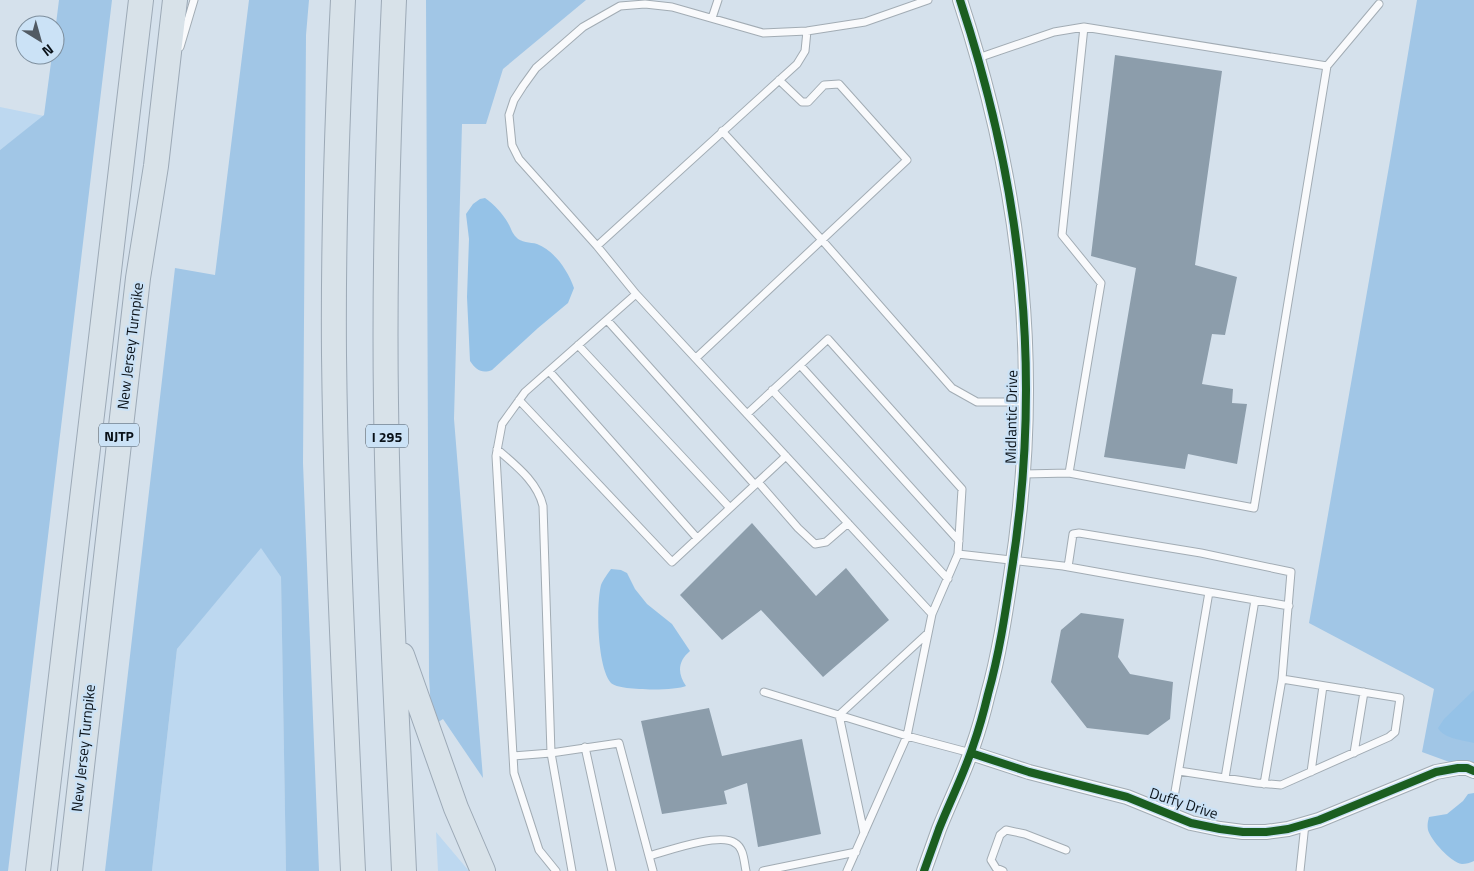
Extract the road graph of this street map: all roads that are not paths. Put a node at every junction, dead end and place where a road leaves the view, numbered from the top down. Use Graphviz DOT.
graph roads {
  1 [pos="141,0"];
  2 [pos="175,0"];
  3 [pos="194,0"];
  4 [pos="343,0"];
  5 [pos="394,0"];
  6 [pos="718,0"];
  7 [pos="928,0"];
  8 [pos="960,0"];
  9 [pos="1378,4"];
  10 [pos="712,18"];
  11 [pos="1084,27"];
  12 [pos="807,31"];
  13 [pos="178,54"];
  14 [pos="978,58"];
  15 [pos="176,62"];
  16 [pos="1327,66"];
  17 [pos="779,80"];
  18 [pos="162,107"];
  19 [pos="722,131"];
  20 [pos="822,240"];
  21 [pos="596,246"];
  22 [pos="636,294"];
  23 [pos="606,320"];
  24 [pos="578,345"];
  25 [pos="696,358"];
  26 [pos="800,365"];
  27 [pos="549,371"];
  28 [pos="772,390"];
  29 [pos="519,400"];
  30 [pos="1026,402"];
  31 [pos="747,414"];
  32 [pos="497,449"];
  33 [pos="786,456"];
  34 [pos="1069,473"];
  35 [pos="1024,474"];
  36 [pos="756,484"];
  37 [pos="730,508"];
  38 [pos="848,523"];
  39 [pos="697,538"];
  40 [pos="959,541"];
  41 [pos="958,554"];
  42 [pos="1014,561"];
  43 [pos="1068,566"];
  44 [pos="948,579"];
  45 [pos="1209,592"];
  46 [pos="1255,600"];
  47 [pos="1289,606"];
  48 [pos="932,614"];
  49 [pos="394,632"];
  50 [pos="928,633"];
  51 [pos="1282,679"];
  52 [pos="1323,686"];
  53 [pos="764,692"];
  54 [pos="1364,692"];
  55 [pos="839,715"];
  56 [pos="908,736"];
  57 [pos="585,747"];
  58 [pos="551,753"];
  59 [pos="970,753"];
  60 [pos="1354,753"];
  61 [pos="513,756"];
  62 [pos="1178,771"];
  63 [pos="1474,771"];
  64 [pos="1310,772"];
  65 [pos="1225,778"];
  66 [pos="1264,784"];
  67 [pos="1171,815"];
  68 [pos="1305,824"];
  69 [pos="939,829"];
  70 [pos="864,834"];
  71 [pos="1066,850"];
  72 [pos="856,852"];
  73 [pos="649,856"];
  74 [pos="38,871"];
  75 [pos="70,871"];
  76 [pos="354,871"];
  77 [pos="404,871"];
  78 [pos="483,871"];
  79 [pos="556,871"];
  80 [pos="572,871"];
  81 [pos="612,871"];
  82 [pos="653,871"];
  83 [pos="746,871"];
  84 [pos="763,871"];
  85 [pos="847,871"];
  86 [pos="917,871"];
  87 [pos="924,871"];
  88 [pos="1003,871"];
  89 [pos="1300,871"];
  1 -- 74 [label="highway, New Jersey Turnpike / NJTP"];
  2 -- 18 [label="highway, New Jersey Turnpike / NJTP"];
  3 -- 13 [label="lane"];
  4 -- 76 [label="highway"];
  5 -- 49 [label="highway, I 295"];
  6 -- 10 [label="lane"];
  7 -- 12 [label="lane"];
  8 -- 14 [label="street, Midlantic Drive"];
  9 -- 16 [label="lane"];
  10 -- 12 [label="lane"];
  10 -- 21 [label="lane"];
  11 -- 14 [label="lane"];
  11 -- 16 [label="lane"];
  11 -- 34 [label="lane"];
  12 -- 17 [label="lane"];
  14 -- 30 [label="street, Midlantic Drive"];
  15 -- 18 [label="lane"];
  16 -- 34 [label="lane"];
  17 -- 19 [label="lane"];
  17 -- 20 [label="lane"];
  18 -- 75 [label="highway, New Jersey Turnpike / NJTP"];
  19 -- 20 [label="lane"];
  19 -- 21 [label="lane"];
  20 -- 25 [label="lane"];
  20 -- 30 [label="lane"];
  21 -- 22 [label="lane"];
  22 -- 23 [label="lane"];
  22 -- 25 [label="lane"];
  23 -- 24 [label="lane"];
  23 -- 36 [label="lane"];
  24 -- 27 [label="lane"];
  24 -- 37 [label="lane"];
  25 -- 31 [label="lane"];
  26 -- 28 [label="lane"];
  26 -- 40 [label="lane"];
  26 -- 40 [label="lane"];
  27 -- 29 [label="lane"];
  27 -- 39 [label="lane"];
  28 -- 31 [label="lane"];
  28 -- 44 [label="lane"];
  29 -- 32 [label="lane"];
  29 -- 39 [label="lane"];
  30 -- 35 [label="street, Midlantic Drive"];
  31 -- 33 [label="lane"];
  32 -- 58 [label="lane"];
  32 -- 61 [label="lane"];
  33 -- 36 [label="lane"];
  33 -- 38 [label="lane"];
  34 -- 35 [label="lane"];
  35 -- 42 [label="street, Midlantic Drive"];
  36 -- 37 [label="lane"];
  36 -- 38 [label="lane"];
  37 -- 39 [label="lane"];
  38 -- 48 [label="lane"];
  40 -- 41 [label="lane"];
  41 -- 42 [label="lane"];
  41 -- 44 [label="lane"];
  42 -- 43 [label="lane"];
  42 -- 59 [label="street, Midlantic Drive"];
  43 -- 45 [label="lane"];
  43 -- 47 [label="lane"];
  44 -- 48 [label="lane"];
  45 -- 46 [label="lane"];
  45 -- 62 [label="lane"];
  46 -- 47 [label="lane"];
  46 -- 65 [label="lane"];
  47 -- 51 [label="lane"];
  48 -- 50 [label="lane"];
  49 -- 77 [label="highway, I 295"];
  49 -- 78 [label="highway"];
  50 -- 55 [label="lane"];
  50 -- 56 [label="lane"];
  51 -- 52 [label="lane"];
  51 -- 66 [label="lane"];
  52 -- 54 [label="lane"];
  52 -- 64 [label="lane"];
  53 -- 55 [label="lane"];
  54 -- 60 [label="lane"];
  54 -- 60 [label="lane"];
  55 -- 56 [label="lane"];
  55 -- 70 [label="lane"];
  56 -- 59 [label="lane"];
  56 -- 70 [label="lane"];
  57 -- 58 [label="lane"];
  57 -- 73 [label="lane"];
  57 -- 81 [label="lane"];
  58 -- 61 [label="lane"];
  58 -- 80 [label="lane"];
  59 -- 67 [label="street, Duffy Drive"];
  59 -- 69 [label="street, Midlantic Drive"];
  60 -- 64 [label="lane"];
  61 -- 79 [label="lane"];
  62 -- 65 [label="lane"];
  62 -- 67 [label="lane"];
  63 -- 68 [label="street, Duffy Drive"];
  64 -- 66 [label="lane"];
  65 -- 66 [label="lane"];
  67 -- 68 [label="street, Duffy Drive"];
  68 -- 89 [label="lane"];
  69 -- 86 [label="street, Midlantic Drive"];
  69 -- 87 [label="street, Midlantic Drive"];
  70 -- 72 [label="lane"];
  71 -- 88 [label="lane"];
  72 -- 84 [label="lane"];
  72 -- 85 [label="lane"];
  73 -- 82 [label="lane"];
  73 -- 83 [label="lane"];
}
